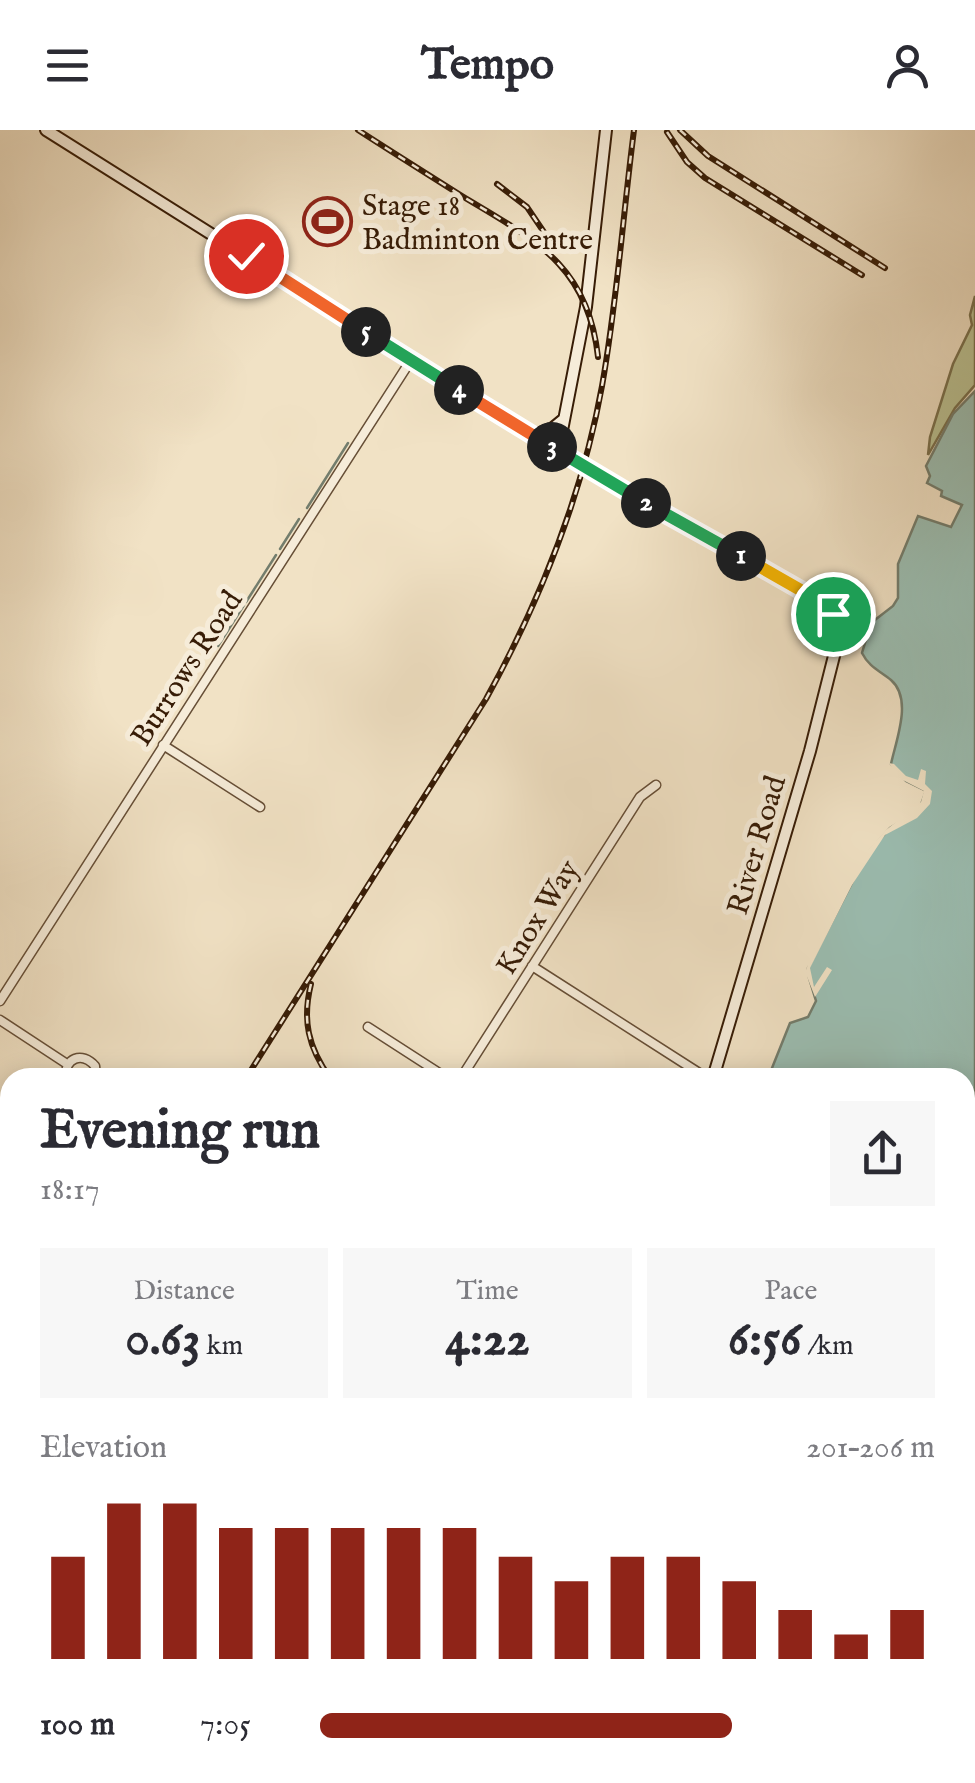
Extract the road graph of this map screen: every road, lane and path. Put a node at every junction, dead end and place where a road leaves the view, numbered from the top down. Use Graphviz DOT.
graph roads {
  1 [pos="46,130"];
  2 [pos="606,130"];
  3 [pos="411,360"];
  4 [pos="564,419"];
  5 [pos="532,436"];
  6 [pos="558,451"];
  7 [pos="163,745"];
  8 [pos="656,785"];
  9 [pos="260,807"];
  10 [pos="532,966"];
  11 [pos="0,1001"];
  12 [pos="0,1020"];
  13 [pos="368,1026"];
  14 [pos="67,1064"];
  15 [pos="67,1068"];
  16 [pos="95,1068"];
  17 [pos="432,1068"];
  18 [pos="467,1068"];
  19 [pos="694,1068"];
  20 [pos="713,1068"];
  1 -- 3 [label="street"];
  2 -- 4 [label="street"];
  3 -- 5 [label="street"];
  3 -- 7 [label="street, Burrows Road"];
  4 -- 5 [label="street"];
  4 -- 6 [label="street"];
  5 -- 6 [label="street"];
  6 -- 20 [label="street, River Road"];
  7 -- 9 [label="street"];
  7 -- 11 [label="street, Burrows Road"];
  8 -- 10 [label="street, Knox Way"];
  10 -- 18 [label="street, Knox Way"];
  10 -- 19 [label="street"];
  12 -- 14 [label="street"];
  13 -- 17 [label="street"];
  14 -- 15 [label="street"];
  14 -- 16 [label="street"];
}
